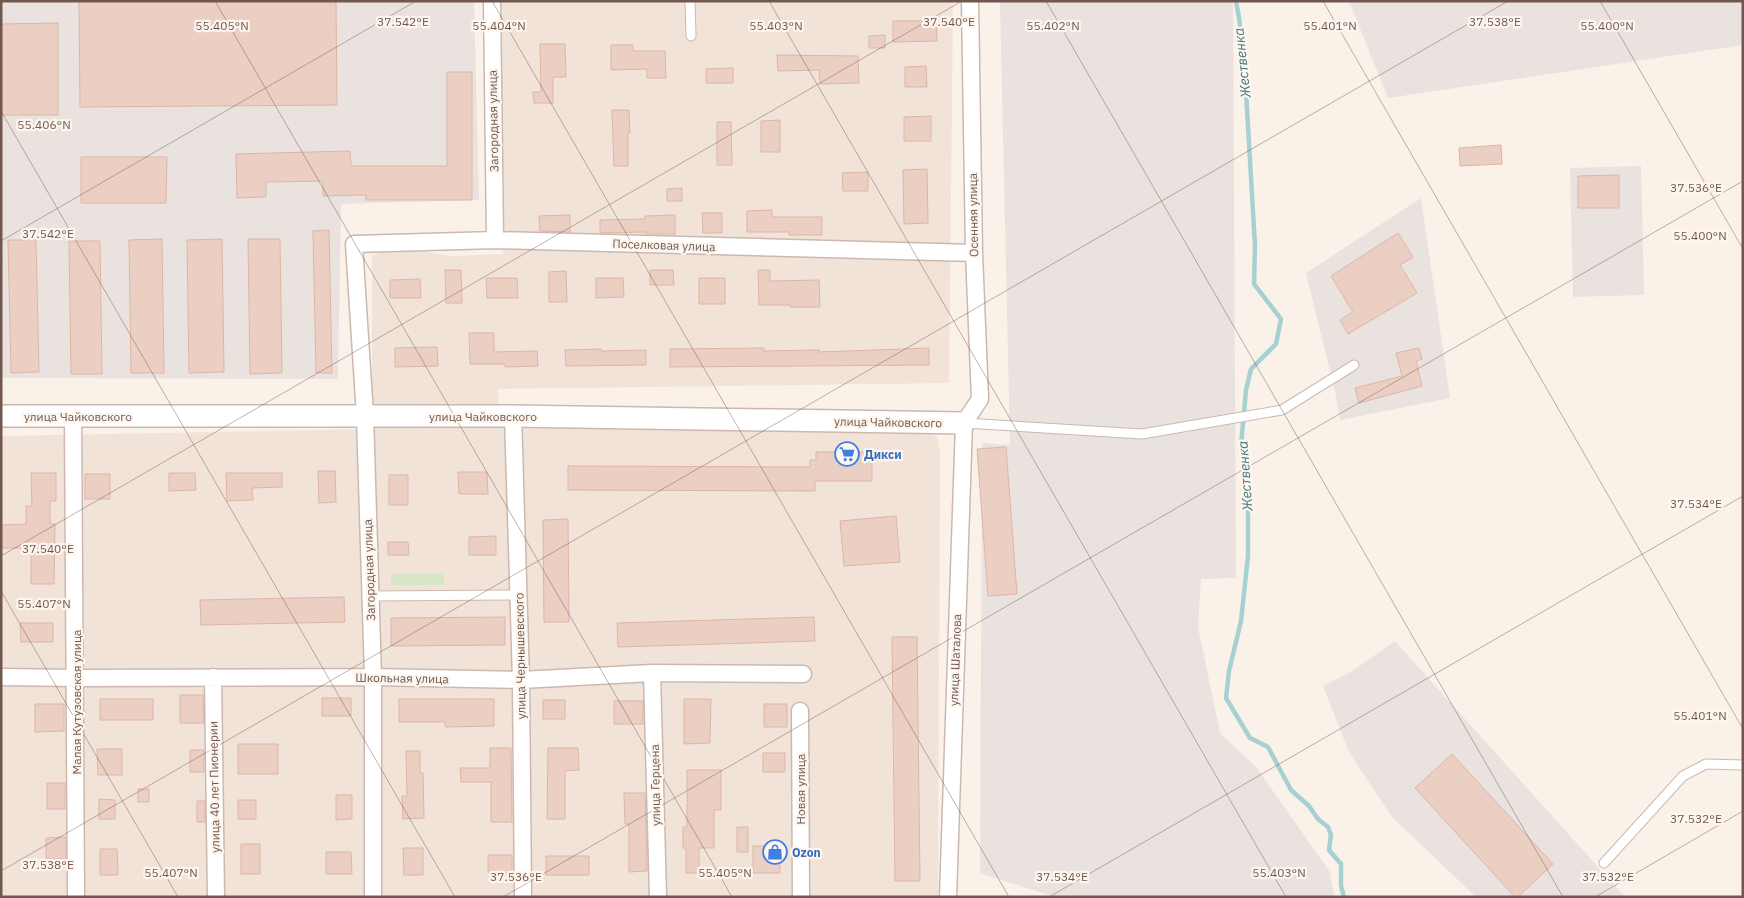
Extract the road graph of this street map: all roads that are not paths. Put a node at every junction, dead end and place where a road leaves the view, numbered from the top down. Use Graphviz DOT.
graph roads {
  1 [pos="492,1"];
  2 [pos="690,1"];
  3 [pos="970,1"];
  4 [pos="691,36"];
  5 [pos="495,240"];
  6 [pos="354,244"];
  7 [pos="974,253"];
  8 [pos="1354,365"];
  9 [pos="1,416"];
  10 [pos="365,416"];
  11 [pos="513,416"];
  12 [pos="73,417"];
  13 [pos="964,423"];
  14 [pos="518,595"];
  15 [pos="370,596"];
  16 [pos="652,673"];
  17 [pos="803,674"];
  18 [pos="213,676"];
  19 [pos="1,677"];
  20 [pos="373,677"];
  21 [pos="76,678"];
  22 [pos="521,680"];
  23 [pos="800,711"];
  24 [pos="1743,765"];
  25 [pos="1604,863"];
  26 [pos="76,897"];
  27 [pos="216,897"];
  28 [pos="373,897"];
  29 [pos="523,897"];
  30 [pos="658,897"];
  31 [pos="801,897"];
  32 [pos="948,897"];
  1 -- 5 [label="street, Загородная улица"];
  2 -- 4 [label="lane"];
  3 -- 7 [label="street, Осенняя улица"];
  5 -- 6 [label="street, Поселковая улица"];
  5 -- 7 [label="street, Поселковая улица"];
  6 -- 10 [label="street, Загородная улица"];
  7 -- 13 [label="street, Осенняя улица"];
  8 -- 13 [label="lane"];
  9 -- 12 [label="street, улица Чайковского"];
  10 -- 11 [label="street, улица Чайковского"];
  10 -- 12 [label="street, улица Чайковского"];
  10 -- 15 [label="street, Загородная улица"];
  11 -- 13 [label="street, улица Чайковского"];
  11 -- 14 [label="street, улица Чернышевского"];
  12 -- 21 [label="street, Малая Кутузовская улица"];
  13 -- 32 [label="street, улица Шаталова"];
  14 -- 15 [label="lane"];
  14 -- 22 [label="street, улица Чернышевского"];
  15 -- 20 [label="street, Загородная улица"];
  16 -- 17 [label="street, Школьная улица"];
  16 -- 22 [label="street, Школьная улица"];
  16 -- 30 [label="street, улица Герцена"];
  18 -- 20 [label="street, Школьная улица"];
  18 -- 21 [label="street, Школьная улица"];
  18 -- 27 [label="street, улица 40 лет Пионерии"];
  19 -- 21 [label="street, Школьная улица"];
  20 -- 22 [label="street, Школьная улица"];
  20 -- 28 [label="street, Загородная улица"];
  21 -- 26 [label="street, Малая Кутузовская улица"];
  22 -- 29 [label="street, улица Чернышевского"];
  23 -- 31 [label="street, Новая улица"];
  24 -- 25 [label="lane"];
}
